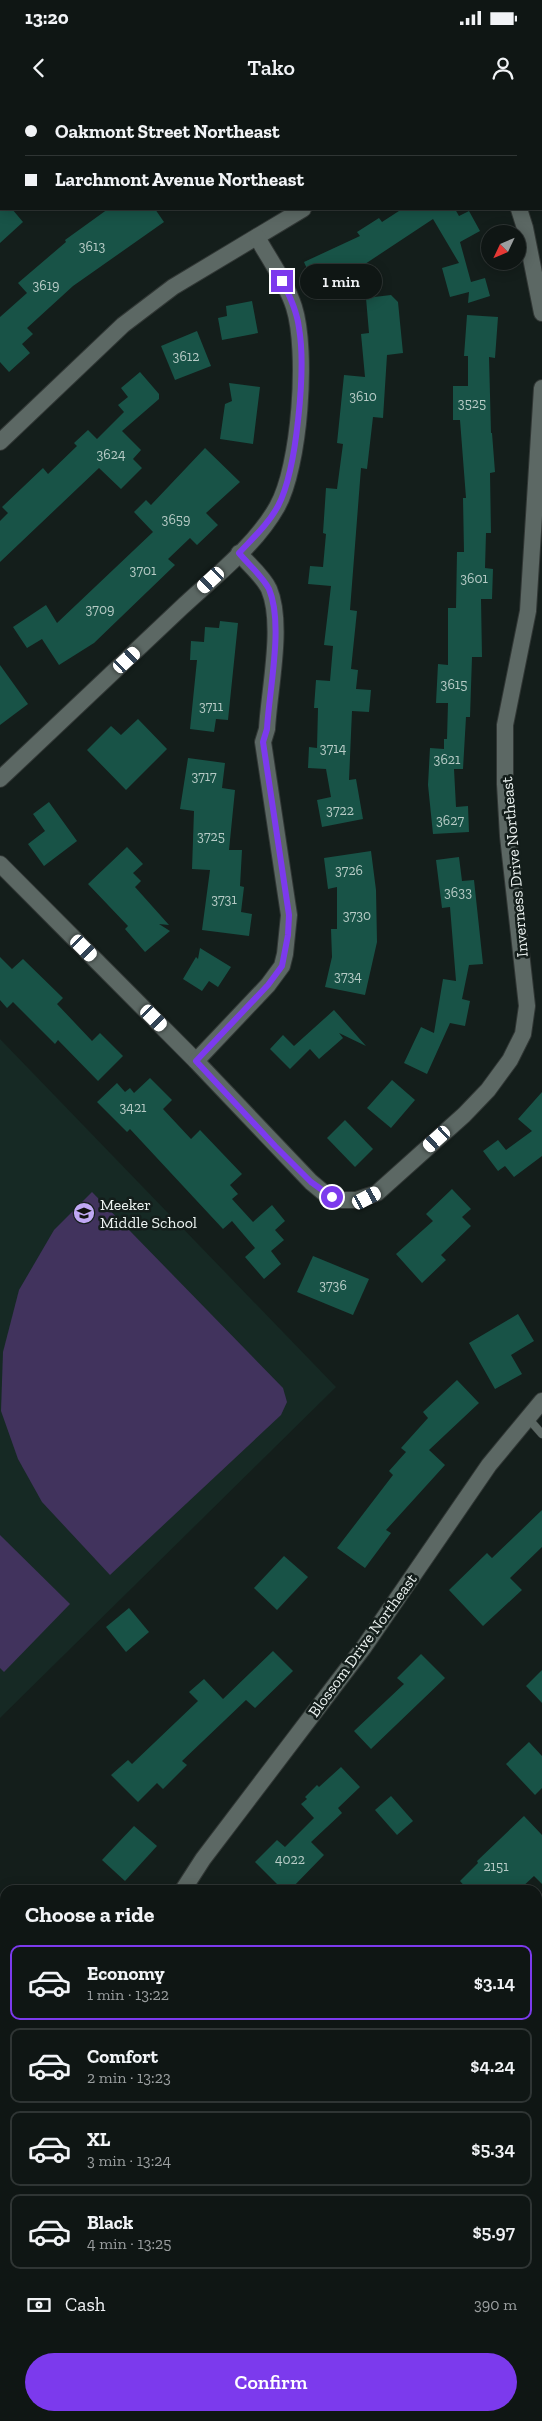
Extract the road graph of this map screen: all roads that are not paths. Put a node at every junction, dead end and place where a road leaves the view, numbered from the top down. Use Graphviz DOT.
graph roads {
  1 [pos="301,210"];
  2 [pos="519,210"];
  3 [pos="257,237"];
  4 [pos="542,313"];
  5 [pos="542,388"];
  6 [pos="0,442"];
  7 [pos="239,553"];
  8 [pos="0,779"];
  9 [pos="0,864"];
  10 [pos="196,1061"];
  11 [pos="542,1401"];
  12 [pos="527,1417"];
  13 [pos="542,1434"];
  14 [pos="186,1885"];
  1 -- 3 [label="street"];
  2 -- 4 [label="street"];
  3 -- 6 [label="street"];
  3 -- 7 [label="street"];
  5 -- 10 [label="street, Inverness Drive Northeast"];
  7 -- 8 [label="street"];
  7 -- 10 [label="street"];
  9 -- 10 [label="street"];
  11 -- 12 [label="street, Blossom Drive Northeast"];
  12 -- 13 [label="lane"];
  12 -- 14 [label="street, Blossom Drive Northeast"];
}
